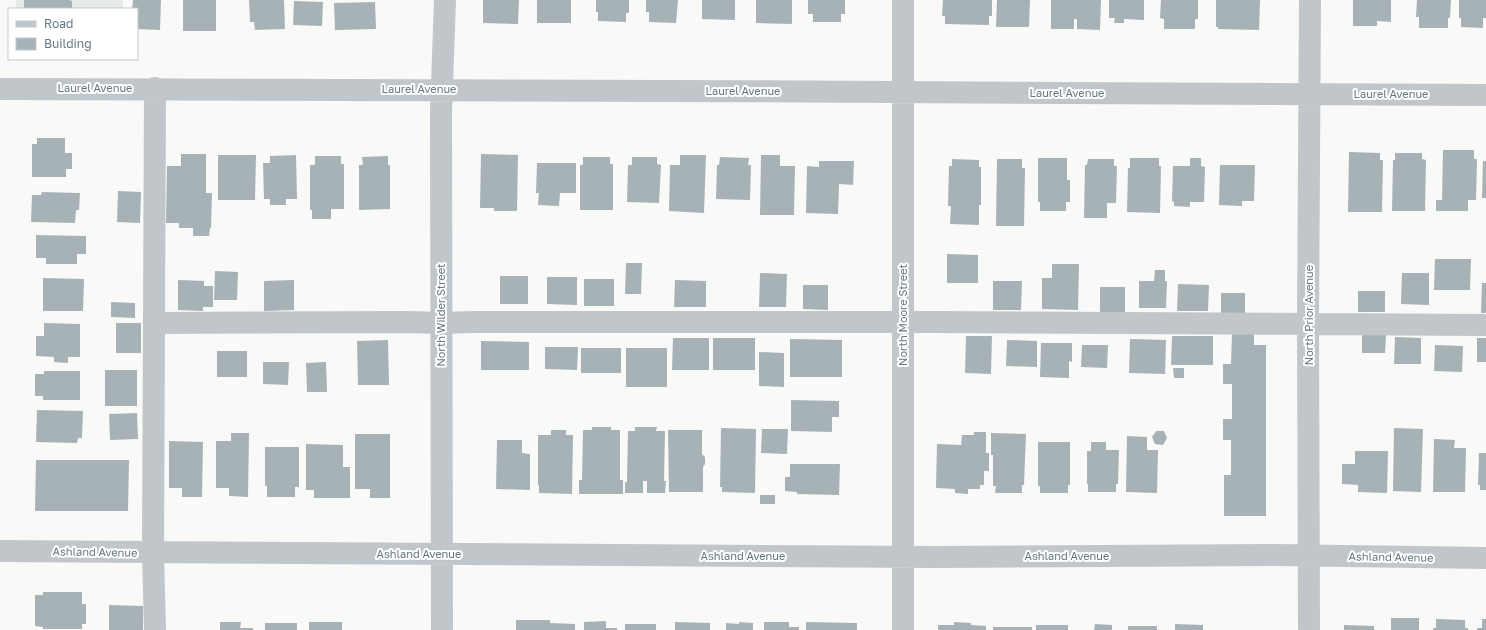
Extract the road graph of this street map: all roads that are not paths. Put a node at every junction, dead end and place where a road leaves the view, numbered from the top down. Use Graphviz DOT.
graph roads {
  1 [pos="445,0"];
  2 [pos="904,0"];
  3 [pos="1310,0"];
  4 [pos="0,88"];
  5 [pos="155,88"];
  6 [pos="442,89"];
  7 [pos="903,92"];
  8 [pos="1310,95"];
  9 [pos="1486,95"];
  10 [pos="903,322"];
  11 [pos="441,323"];
  12 [pos="1308,323"];
  13 [pos="154,324"];
  14 [pos="1486,325"];
  15 [pos="0,551"];
  16 [pos="153,553"];
  17 [pos="442,554"];
  18 [pos="1309,556"];
  19 [pos="903,557"];
  20 [pos="1486,558"];
  21 [pos="155,630"];
  22 [pos="442,630"];
  23 [pos="903,630"];
  24 [pos="1309,630"];
  1 -- 6 [label="street, North Wilder Street"];
  2 -- 7 [label="street, North Moore Street"];
  3 -- 8 [label="street, North Prior Avenue"];
  4 -- 5 [label="street, Laurel Avenue"];
  5 -- 6 [label="street, Laurel Avenue"];
  5 -- 13 [label="street"];
  6 -- 7 [label="street, Laurel Avenue"];
  6 -- 11 [label="street, North Wilder Street"];
  7 -- 8 [label="street, Laurel Avenue"];
  7 -- 10 [label="street, North Moore Street"];
  8 -- 9 [label="street, Laurel Avenue"];
  8 -- 12 [label="street, North Prior Avenue"];
  10 -- 11 [label="street"];
  10 -- 12 [label="street"];
  10 -- 19 [label="street, North Moore Street"];
  11 -- 13 [label="street"];
  11 -- 17 [label="street, North Wilder Street"];
  12 -- 14 [label="street"];
  12 -- 18 [label="street, North Prior Avenue"];
  13 -- 16 [label="street"];
  15 -- 16 [label="street, Ashland Avenue"];
  16 -- 17 [label="street, Ashland Avenue"];
  16 -- 21 [label="street"];
  17 -- 19 [label="street, Ashland Avenue"];
  17 -- 22 [label="street, North Wilder Street"];
  18 -- 19 [label="street, Ashland Avenue"];
  18 -- 20 [label="street, Ashland Avenue"];
  18 -- 24 [label="street, North Prior Avenue"];
  19 -- 23 [label="street, North Moore Street"];
}
